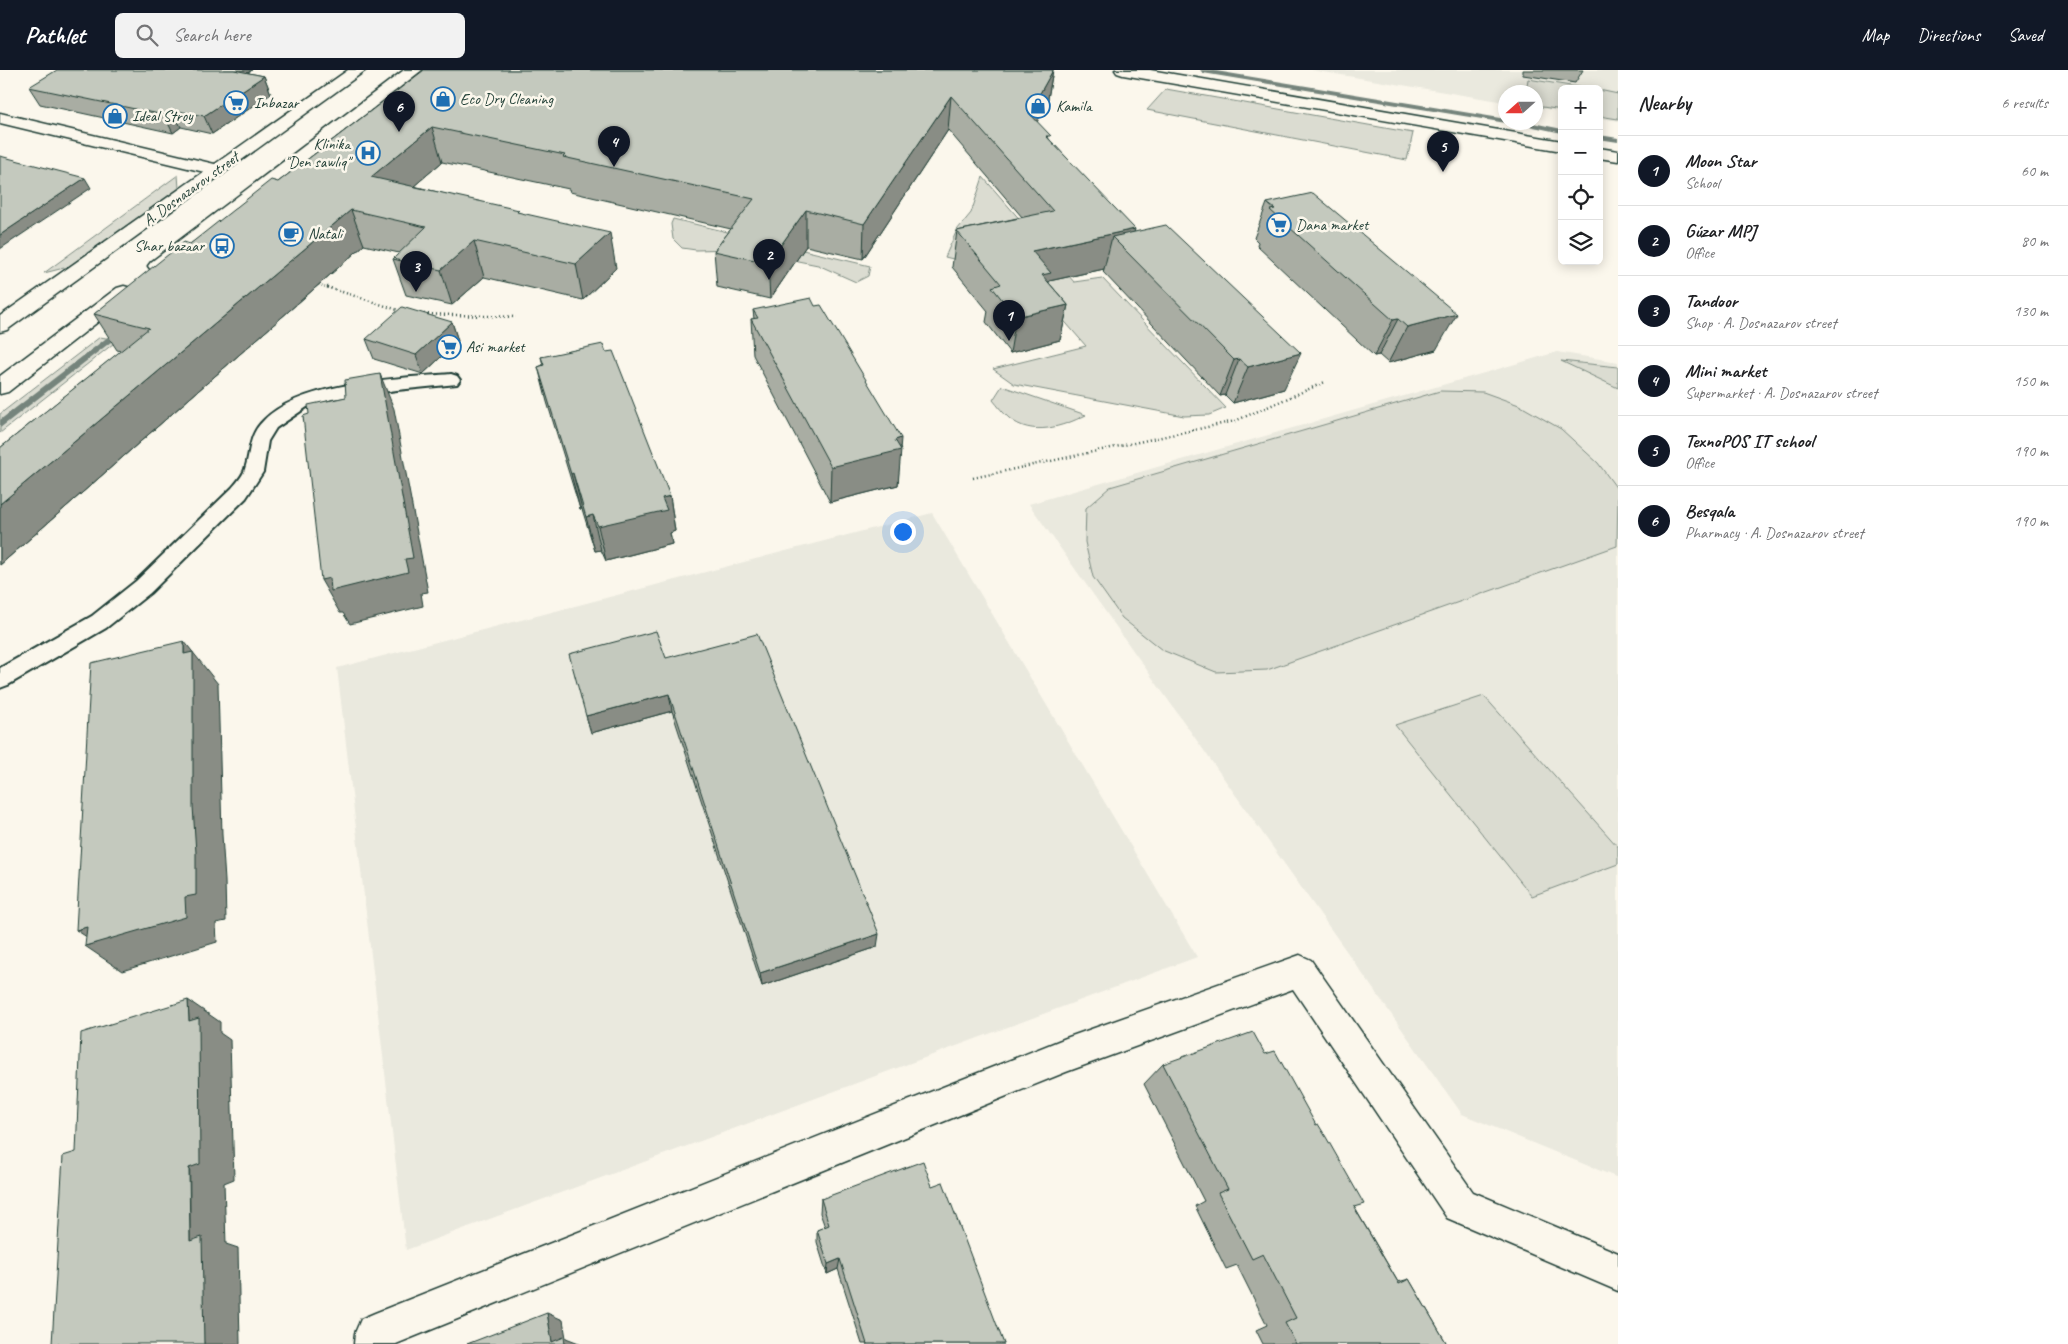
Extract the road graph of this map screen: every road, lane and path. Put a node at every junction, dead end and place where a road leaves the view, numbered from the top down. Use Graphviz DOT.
graph roads {
  1 [pos="358,70"];
  2 [pos="414,70"];
  3 [pos="1123,70"];
  4 [pos="0,118"];
  5 [pos="1558,145"];
  6 [pos="1603,154"];
  7 [pos="1618,156"];
  8 [pos="217,170"];
  9 [pos="312,283"];
  10 [pos="401,311"];
  11 [pos="420,314"];
  12 [pos="516,318"];
  13 [pos="0,326"];
  14 [pos="451,380"];
  15 [pos="1325,382"];
  16 [pos="0,387"];
  17 [pos="973,478"];
  18 [pos="0,679"];
  19 [pos="1618,1272"];
  20 [pos="374,1344"];
  1 -- 8 [label="street, A. Dosnazarov street"];
  2 -- 16 [label="street"];
  3 -- 5 [label="street"];
  4 -- 8 [label="street"];
  6 -- 7 [label="street"];
  8 -- 13 [label="street, A. Dosnazarov street"];
  9 -- 10 [label="path"];
  11 -- 12 [label="path"];
  14 -- 18 [label="lane"];
  15 -- 17 [label="path"];
  19 -- 20 [label="street"];
}
